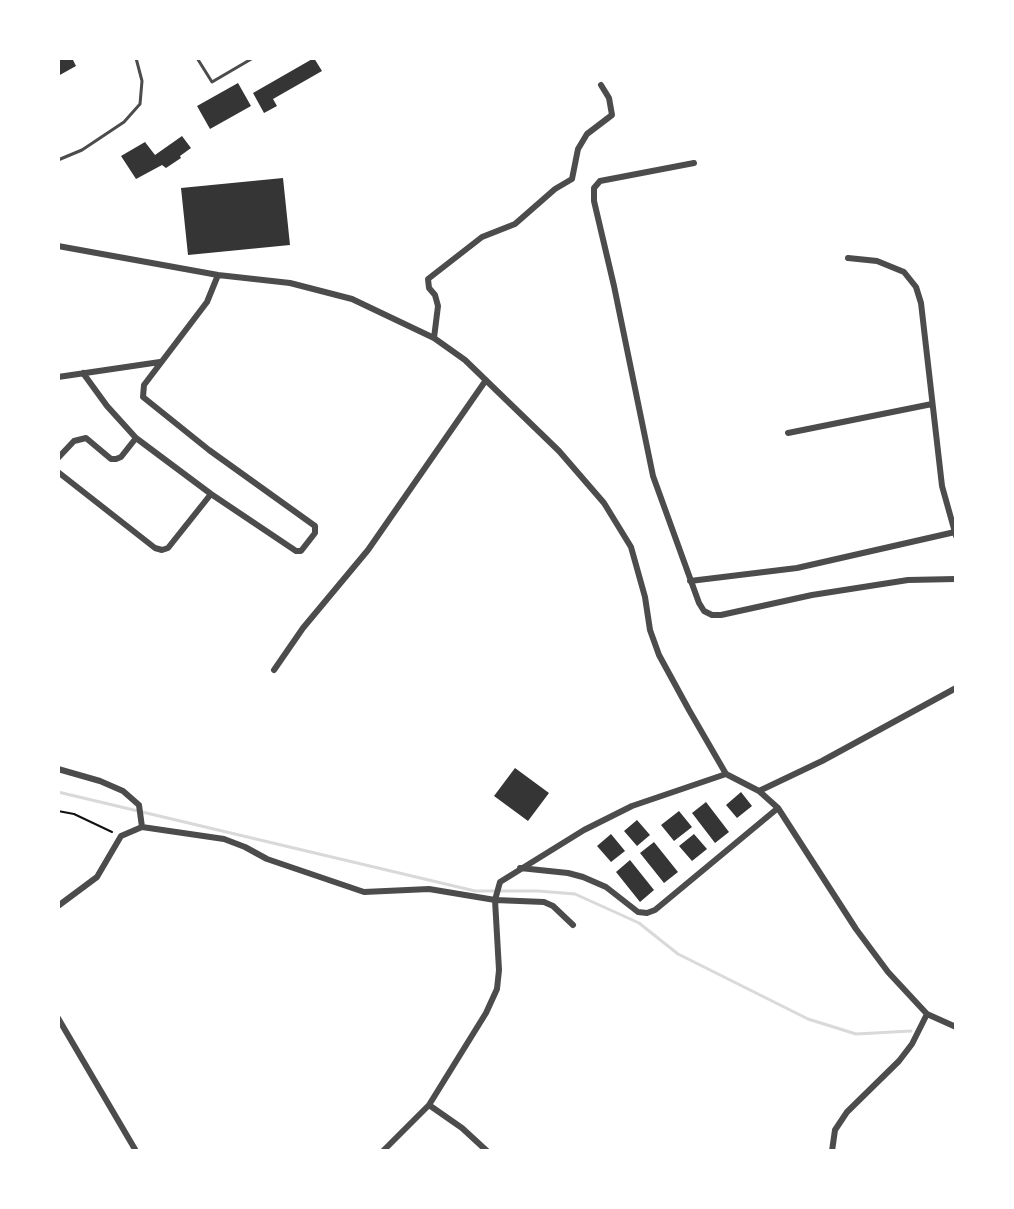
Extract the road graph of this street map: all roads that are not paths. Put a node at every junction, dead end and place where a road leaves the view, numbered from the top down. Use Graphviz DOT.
graph roads {
  1 [pos="136,58"];
  2 [pos="197,58"];
  3 [pos="253,58"];
  4 [pos="601,85"];
  5 [pos="58,160"];
  6 [pos="694,163"];
  7 [pos="58,246"];
  8 [pos="848,258"];
  9 [pos="218,275"];
  10 [pos="434,338"];
  11 [pos="160,362"];
  12 [pos="83,373"];
  13 [pos="58,377"];
  14 [pos="486,380"];
  15 [pos="932,404"];
  16 [pos="788,433"];
  17 [pos="136,438"];
  18 [pos="58,458"];
  19 [pos="58,472"];
  20 [pos="211,494"];
  21 [pos="955,534"];
  22 [pos="956,579"];
  23 [pos="690,581"];
  24 [pos="274,670"];
  25 [pos="956,688"];
  26 [pos="58,769"];
  27 [pos="726,774"];
  28 [pos="759,791"];
  29 [pos="778,808"];
  30 [pos="142,823"];
  31 [pos="520,868"];
  32 [pos="496,897"];
  33 [pos="58,906"];
  34 [pos="573,925"];
  35 [pos="927,1014"];
  36 [pos="58,1018"];
  37 [pos="956,1027"];
  38 [pos="429,1105"];
  39 [pos="136,1151"];
  40 [pos="383,1151"];
  41 [pos="487,1151"];
  42 [pos="832,1151"];
  1 -- 5 [label="lane"];
  2 -- 3 [label="lane"];
  4 -- 10 [label="street"];
  6 -- 23 [label="street"];
  7 -- 9 [label="street"];
  8 -- 15 [label="street"];
  9 -- 10 [label="street"];
  9 -- 11 [label="street"];
  10 -- 14 [label="street"];
  11 -- 12 [label="street"];
  11 -- 20 [label="street"];
  12 -- 13 [label="street"];
  12 -- 17 [label="street"];
  14 -- 24 [label="street"];
  14 -- 27 [label="street"];
  15 -- 16 [label="street"];
  15 -- 21 [label="street"];
  17 -- 18 [label="street"];
  17 -- 20 [label="street"];
  19 -- 20 [label="street"];
  21 -- 23 [label="street"];
  22 -- 23 [label="street"];
  25 -- 28 [label="street"];
  26 -- 30 [label="street"];
  27 -- 28 [label="street"];
  27 -- 31 [label="street"];
  28 -- 29 [label="street"];
  29 -- 31 [label="street"];
  29 -- 35 [label="street"];
  30 -- 32 [label="street"];
  30 -- 33 [label="street"];
  31 -- 32 [label="street"];
  32 -- 34 [label="street"];
  32 -- 38 [label="street"];
  35 -- 37 [label="street"];
  35 -- 42 [label="street"];
  36 -- 39 [label="street"];
  38 -- 40 [label="street"];
  38 -- 41 [label="street"];
}
